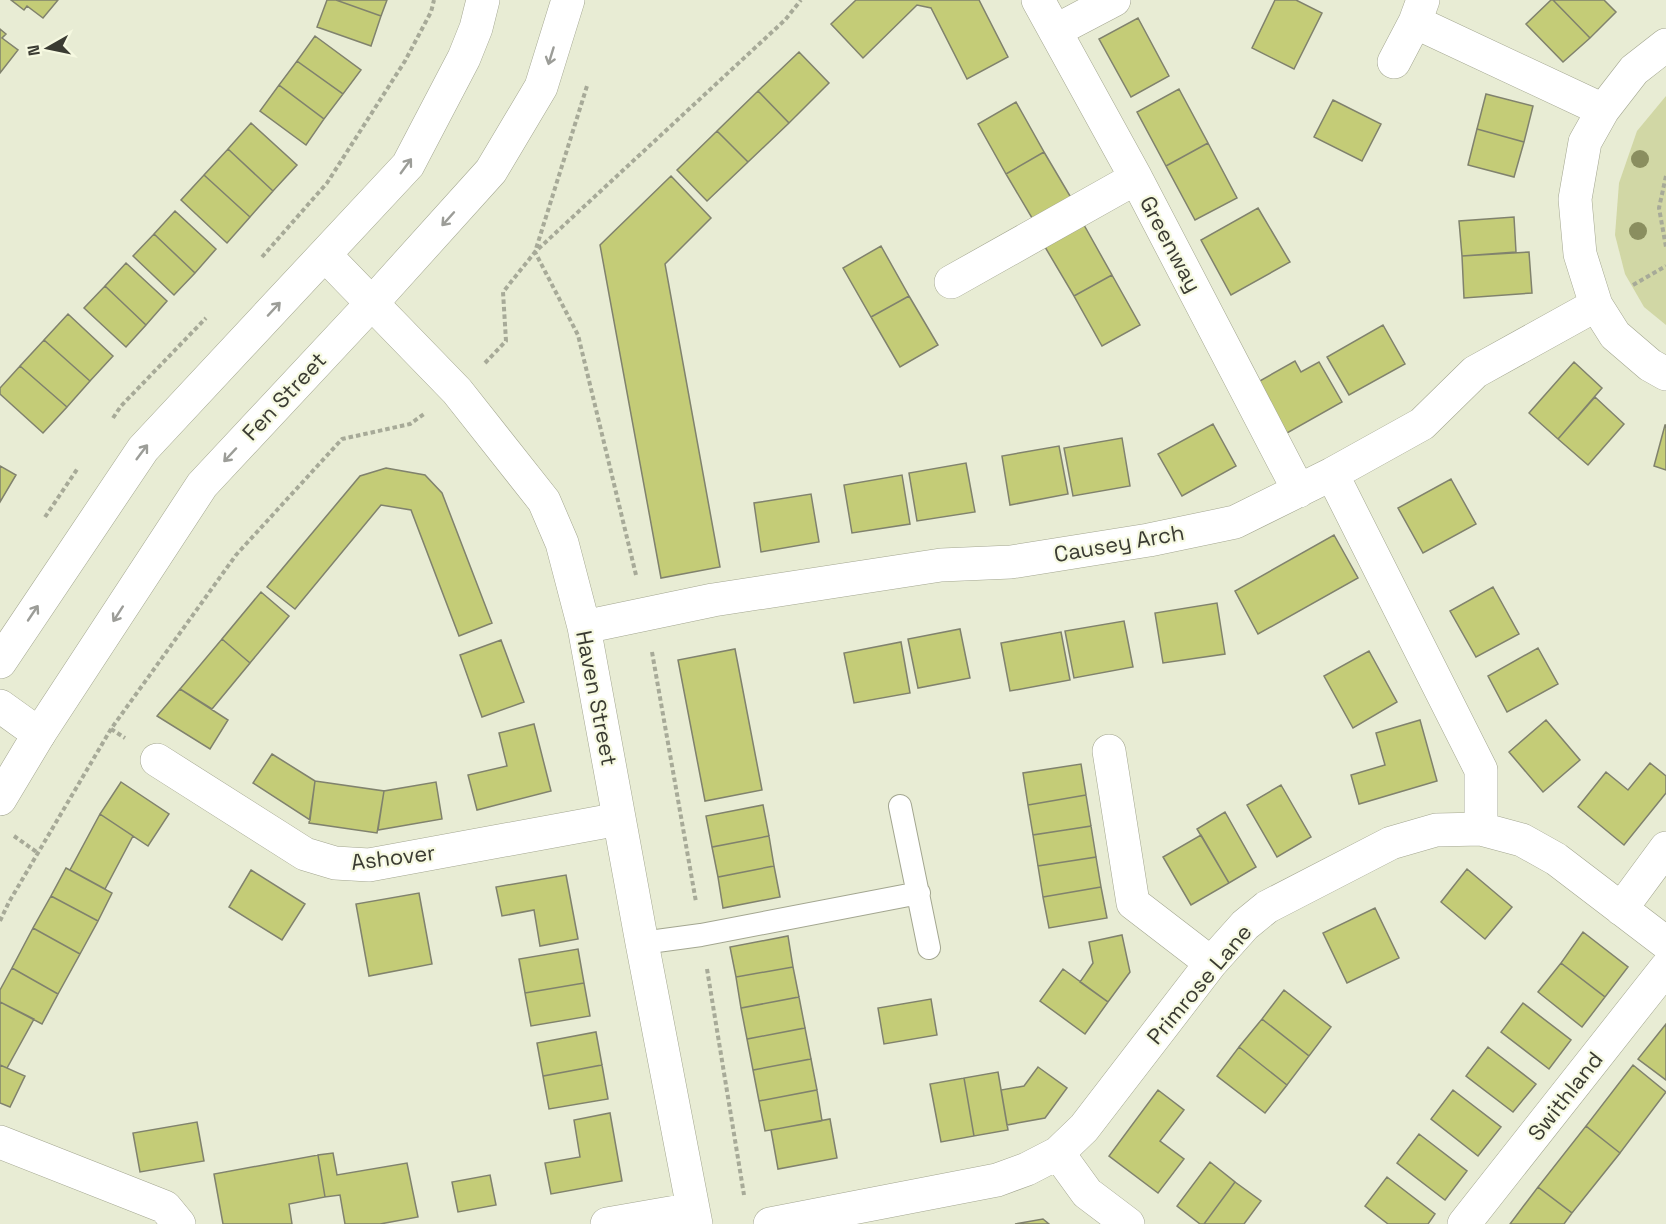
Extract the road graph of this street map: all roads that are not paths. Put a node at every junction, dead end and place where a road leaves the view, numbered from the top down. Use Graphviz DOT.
graph roads {
  1 [pos="483,0"];
  2 [pos="568,0"];
  3 [pos="1038,0"];
  4 [pos="1114,0"];
  5 [pos="1419,11"];
  6 [pos="1056,31"];
  7 [pos="1666,45"];
  8 [pos="1394,62"];
  9 [pos="1602,110"];
  10 [pos="1136,178"];
  11 [pos="325,255"];
  12 [pos="951,282"];
  13 [pos="372,303"];
  14 [pos="1596,305"];
  15 [pos="1666,374"];
  16 [pos="1332,474"];
  17 [pos="1299,491"];
  18 [pos="584,627"];
  19 [pos="0,662"];
  20 [pos="0,706"];
  21 [pos="39,734"];
  22 [pos="1109,751"];
  23 [pos="157,760"];
  24 [pos="0,799"];
  25 [pos="900,806"];
  26 [pos="619,819"];
  27 [pos="1481,829"];
  28 [pos="1666,848"];
  29 [pos="919,893"];
  30 [pos="1621,909"];
  31 [pos="1666,942"];
  32 [pos="642,943"];
  33 [pos="929,948"];
  34 [pos="1211,963"];
  35 [pos="1666,968"];
  36 [pos="0,1142"];
  37 [pos="1058,1153"];
  38 [pos="695,1216"];
  39 [pos="179,1224"];
  40 [pos="607,1224"];
  41 [pos="770,1224"];
  42 [pos="1128,1224"];
  43 [pos="1464,1224"];
  11 -- 1 [label="street, one-way"];
  2 -- 13 [label="street, Fen Street, one-way"];
  3 -- 6 [label="street, Greenway"];
  4 -- 6 [label="street"];
  5 -- 8 [label="street"];
  5 -- 9 [label="street"];
  6 -- 10 [label="street, Greenway"];
  7 -- 9 [label="street"];
  9 -- 14 [label="street"];
  10 -- 12 [label="street"];
  10 -- 17 [label="street, Greenway"];
  11 -- 13 [label="street, Haven Street"];
  19 -- 11 [label="street, one-way"];
  13 -- 18 [label="street, Haven Street"];
  13 -- 21 [label="street, Fen Street, one-way"];
  14 -- 15 [label="street"];
  14 -- 16 [label="street, Causey Arch"];
  16 -- 17 [label="street, Causey Arch"];
  16 -- 27 [label="street"];
  17 -- 18 [label="street, Causey Arch"];
  18 -- 26 [label="street, Haven Street"];
  20 -- 21 [label="street"];
  21 -- 24 [label="street, Fen Street"];
  22 -- 34 [label="street"];
  23 -- 26 [label="street, Ashover"];
  25 -- 29 [label="lane"];
  26 -- 32 [label="street, Haven Street"];
  27 -- 30 [label="street, Primrose Lane"];
  27 -- 34 [label="street, Primrose Lane"];
  28 -- 30 [label="street"];
  29 -- 32 [label="lane"];
  29 -- 33 [label="lane"];
  30 -- 31 [label="street, Primrose Lane"];
  32 -- 38 [label="street, Haven Street"];
  34 -- 37 [label="street, Primrose Lane"];
  35 -- 43 [label="street, Swithland"];
  36 -- 39 [label="street"];
  37 -- 41 [label="street, Primrose Lane"];
  37 -- 42 [label="street"];
  38 -- 40 [label="street"];
}
